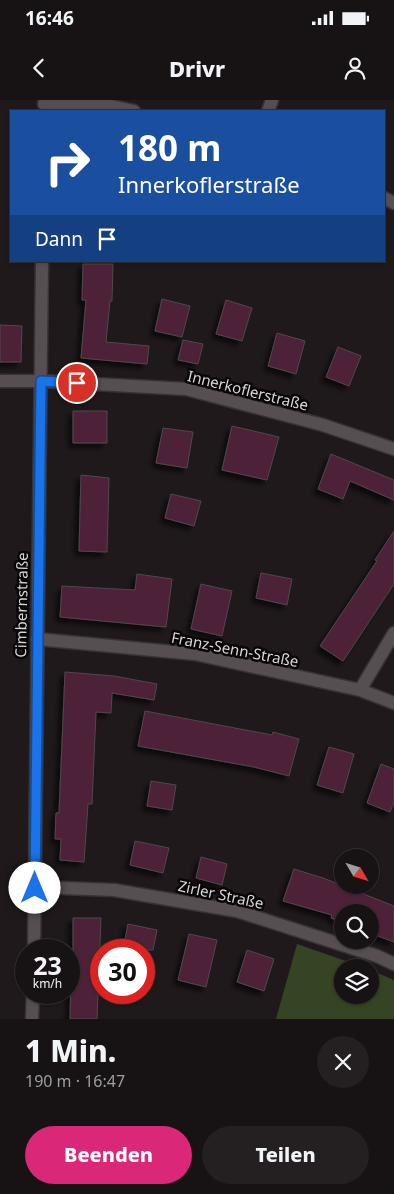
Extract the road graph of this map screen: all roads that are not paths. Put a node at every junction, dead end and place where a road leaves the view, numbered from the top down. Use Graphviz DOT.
graph roads {
  1 [pos="44,105"];
  2 [pos="129,110"];
  3 [pos="42,262"];
  4 [pos="0,381"];
  5 [pos="41,381"];
  6 [pos="394,449"];
  7 [pos="394,633"];
  8 [pos="36,639"];
  9 [pos="360,690"];
  10 [pos="394,703"];
  11 [pos="35,888"];
  12 [pos="34,939"];
  13 [pos="394,964"];
  14 [pos="33,1004"];
  15 [pos="32,1019"];
  1 -- 2 [label="street"];
  3 -- 5 [label="street, Cimbernstraße"];
  4 -- 5 [label="street, Innerkoflerstraße"];
  5 -- 6 [label="street, Innerkoflerstraße"];
  5 -- 8 [label="street, Cimbernstraße"];
  7 -- 9 [label="street"];
  8 -- 9 [label="street, Franz-Senn-Straße"];
  8 -- 11 [label="street, Cimbernstraße"];
  9 -- 10 [label="street, Franz-Senn-Straße"];
  11 -- 12 [label="street, Cimbernstraße"];
  11 -- 13 [label="street, Zirler Straße"];
  14 -- 15 [label="street"];
}
